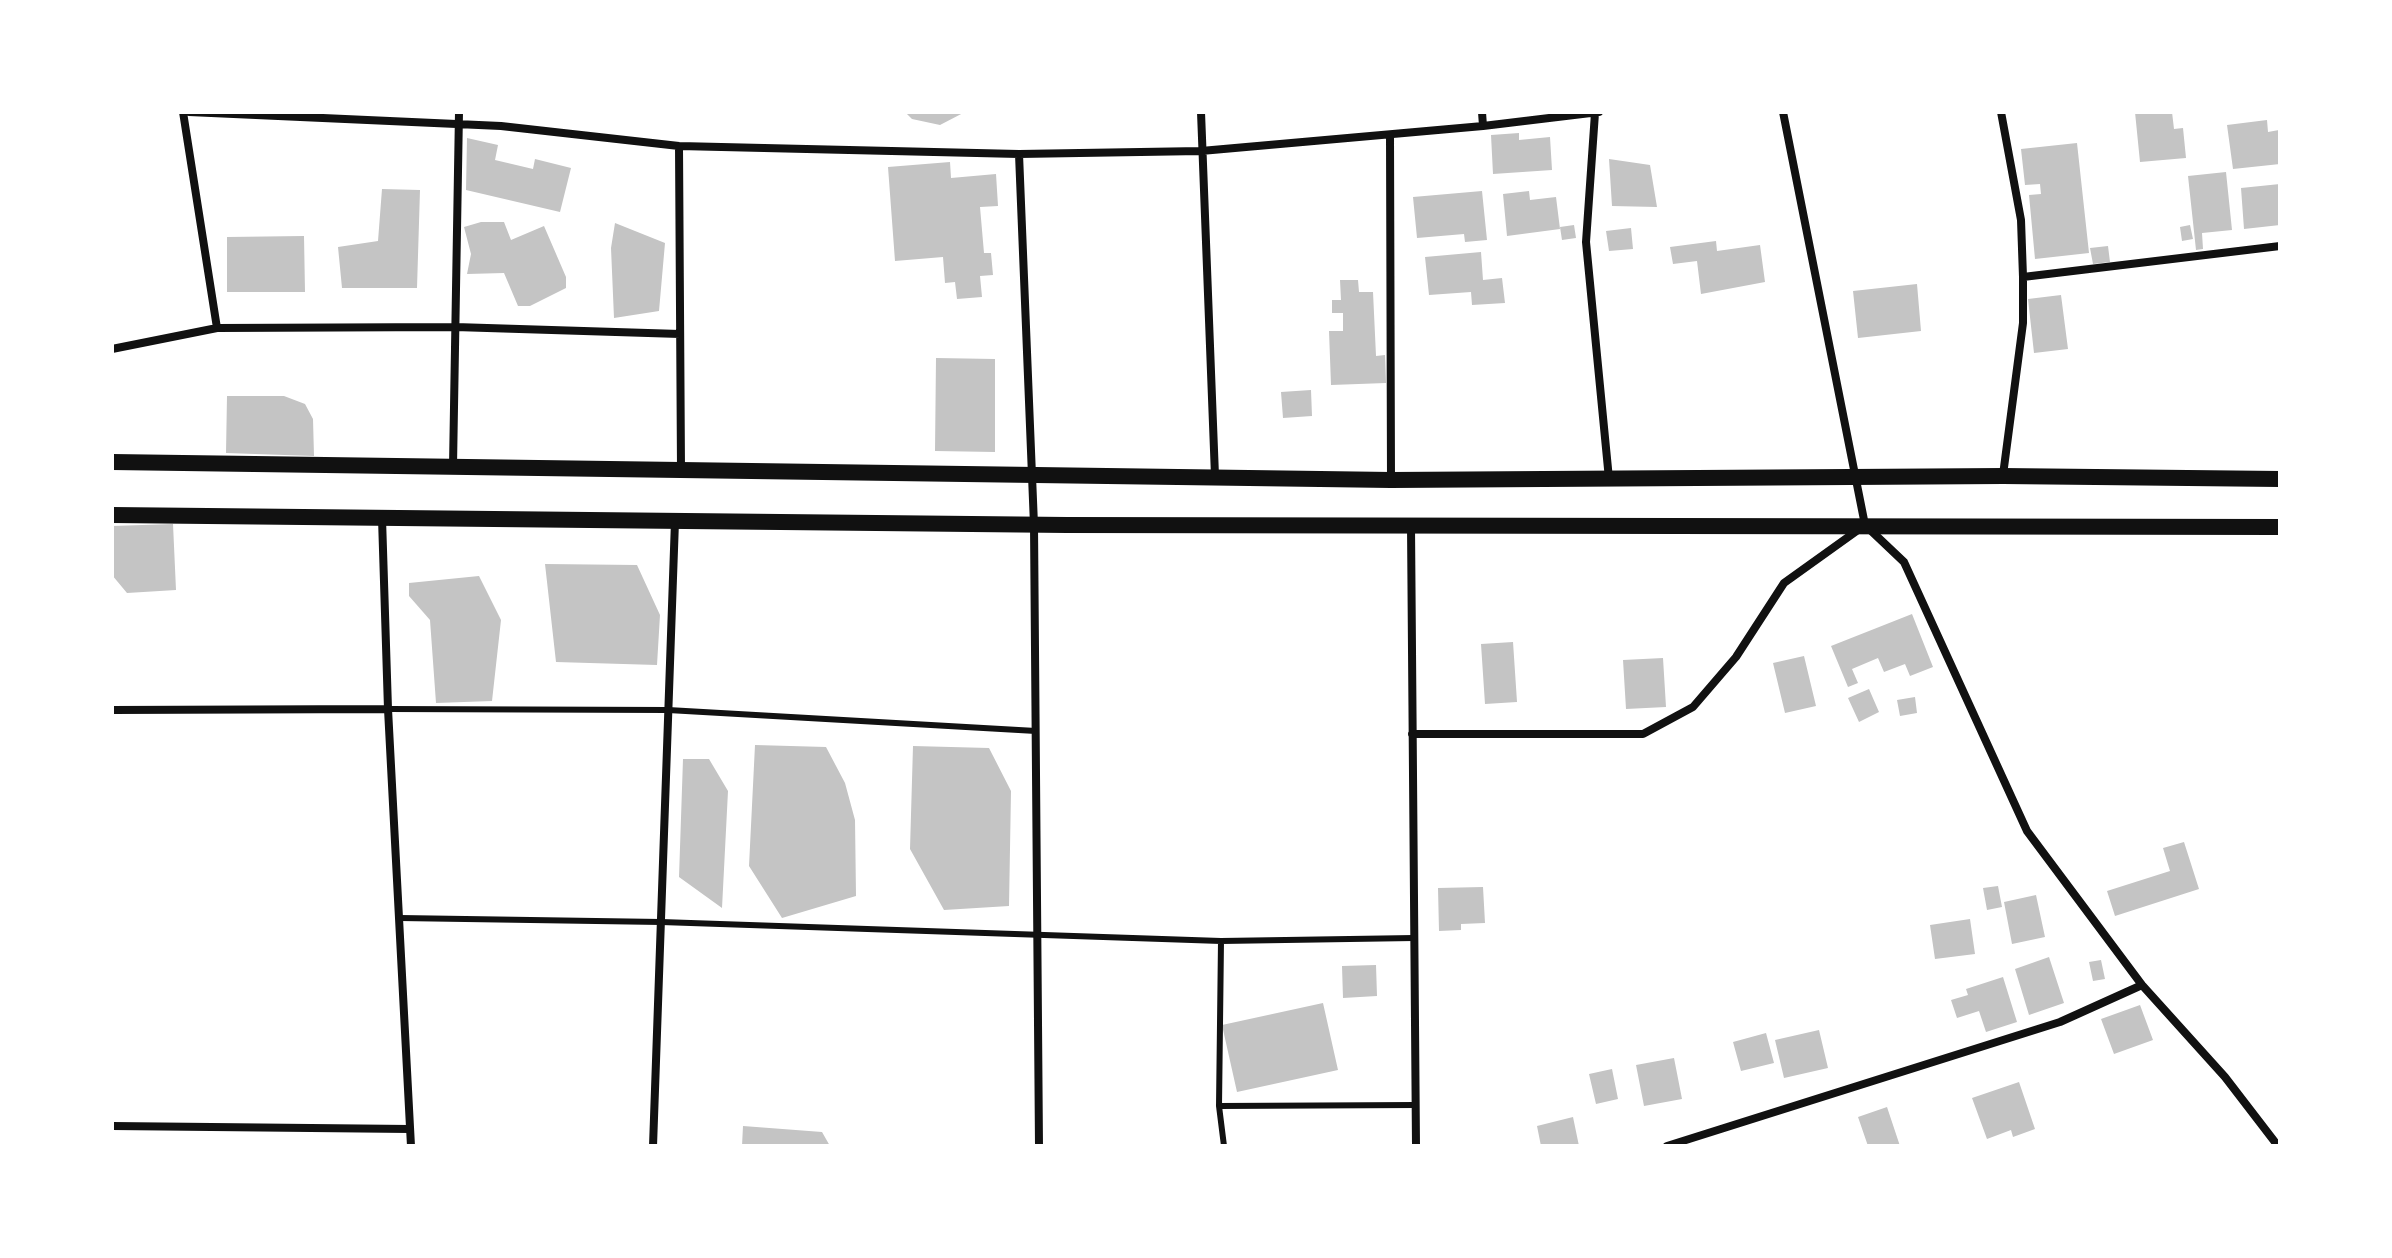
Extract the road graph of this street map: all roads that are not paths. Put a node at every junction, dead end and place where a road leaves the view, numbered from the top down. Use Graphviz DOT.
graph roads {
  1 [pos="183,112"];
  2 [pos="189,112"];
  3 [pos="459,112"];
  4 [pos="1201,112"];
  5 [pos="1482,112"];
  6 [pos="1597,112"];
  7 [pos="1783,112"];
  8 [pos="2001,112"];
  9 [pos="297,115"];
  10 [pos="458,125"];
  11 [pos="1483,126"];
  12 [pos="1390,135"];
  13 [pos="679,146"];
  14 [pos="1201,151"];
  15 [pos="1019,154"];
  16 [pos="2280,246"];
  17 [pos="2023,277"];
  18 [pos="455,327"];
  19 [pos="217,328"];
  20 [pos="680,334"];
  21 [pos="112,349"];
  22 [pos="112,462"];
  23 [pos="453,466"];
  24 [pos="681,469"];
  25 [pos="1032,474"];
  26 [pos="1215,476"];
  27 [pos="2003,476"];
  28 [pos="1855,478"];
  29 [pos="2280,479"];
  30 [pos="1391,480"];
  31 [pos="1609,480"];
  32 [pos="112,515"];
  33 [pos="382,518"];
  34 [pos="675,521"];
  35 [pos="1034,525"];
  36 [pos="1865,525"];
  37 [pos="1411,526"];
  38 [pos="2280,527"];
  39 [pos="388,709"];
  40 [pos="112,710"];
  41 [pos="668,710"];
  42 [pos="1036,731"];
  43 [pos="1412,734"];
  44 [pos="400,918"];
  45 [pos="661,922"];
  46 [pos="1037,934"];
  47 [pos="1414,938"];
  48 [pos="1221,941"];
  49 [pos="2142,985"];
  50 [pos="1416,1105"];
  51 [pos="1219,1106"];
  52 [pos="112,1126"];
  53 [pos="410,1129"];
  54 [pos="411,1146"];
  55 [pos="653,1146"];
  56 [pos="1039,1146"];
  57 [pos="1224,1146"];
  58 [pos="1416,1146"];
  59 [pos="1667,1146"];
  60 [pos="2278,1146"];
  1 -- 19 [label="street"];
  2 -- 9 [label="street"];
  3 -- 10 [label="street"];
  4 -- 14 [label="street"];
  5 -- 11 [label="street"];
  6 -- 11 [label="street"];
  6 -- 31 [label="street"];
  7 -- 28 [label="street"];
  8 -- 17 [label="street"];
  9 -- 10 [label="street"];
  10 -- 13 [label="street"];
  10 -- 18 [label="street"];
  11 -- 12 [label="street"];
  12 -- 14 [label="street"];
  12 -- 30 [label="street"];
  13 -- 15 [label="street"];
  13 -- 20 [label="street"];
  14 -- 15 [label="street"];
  14 -- 26 [label="street"];
  15 -- 25 [label="street"];
  16 -- 17 [label="street"];
  17 -- 27 [label="street"];
  18 -- 19 [label="street"];
  18 -- 20 [label="street"];
  18 -- 23 [label="street"];
  19 -- 21 [label="street"];
  20 -- 24 [label="street"];
  22 -- 23 [label="main road"];
  23 -- 24 [label="main road"];
  24 -- 25 [label="main road"];
  25 -- 26 [label="main road"];
  25 -- 35 [label="street"];
  26 -- 30 [label="main road"];
  27 -- 28 [label="main road"];
  27 -- 29 [label="main road"];
  28 -- 31 [label="main road"];
  28 -- 36 [label="street"];
  30 -- 31 [label="main road"];
  32 -- 33 [label="main road"];
  33 -- 34 [label="main road"];
  33 -- 39 [label="street"];
  34 -- 35 [label="main road"];
  34 -- 41 [label="street"];
  35 -- 37 [label="main road"];
  35 -- 42 [label="street"];
  36 -- 37 [label="main road"];
  36 -- 38 [label="main road"];
  36 -- 43 [label="street"];
  36 -- 49 [label="street"];
  37 -- 43 [label="street"];
  39 -- 40 [label="street"];
  39 -- 41 [label="lane"];
  39 -- 44 [label="street"];
  41 -- 42 [label="lane"];
  41 -- 45 [label="street"];
  42 -- 46 [label="street"];
  43 -- 47 [label="street"];
  44 -- 45 [label="lane"];
  44 -- 53 [label="street"];
  45 -- 46 [label="lane"];
  45 -- 55 [label="street"];
  46 -- 48 [label="lane"];
  46 -- 56 [label="street"];
  47 -- 48 [label="lane"];
  47 -- 50 [label="street"];
  48 -- 51 [label="lane"];
  49 -- 59 [label="street"];
  49 -- 60 [label="street"];
  50 -- 51 [label="lane"];
  50 -- 58 [label="street"];
  51 -- 57 [label="lane"];
  52 -- 53 [label="street"];
  53 -- 54 [label="street"];
}
